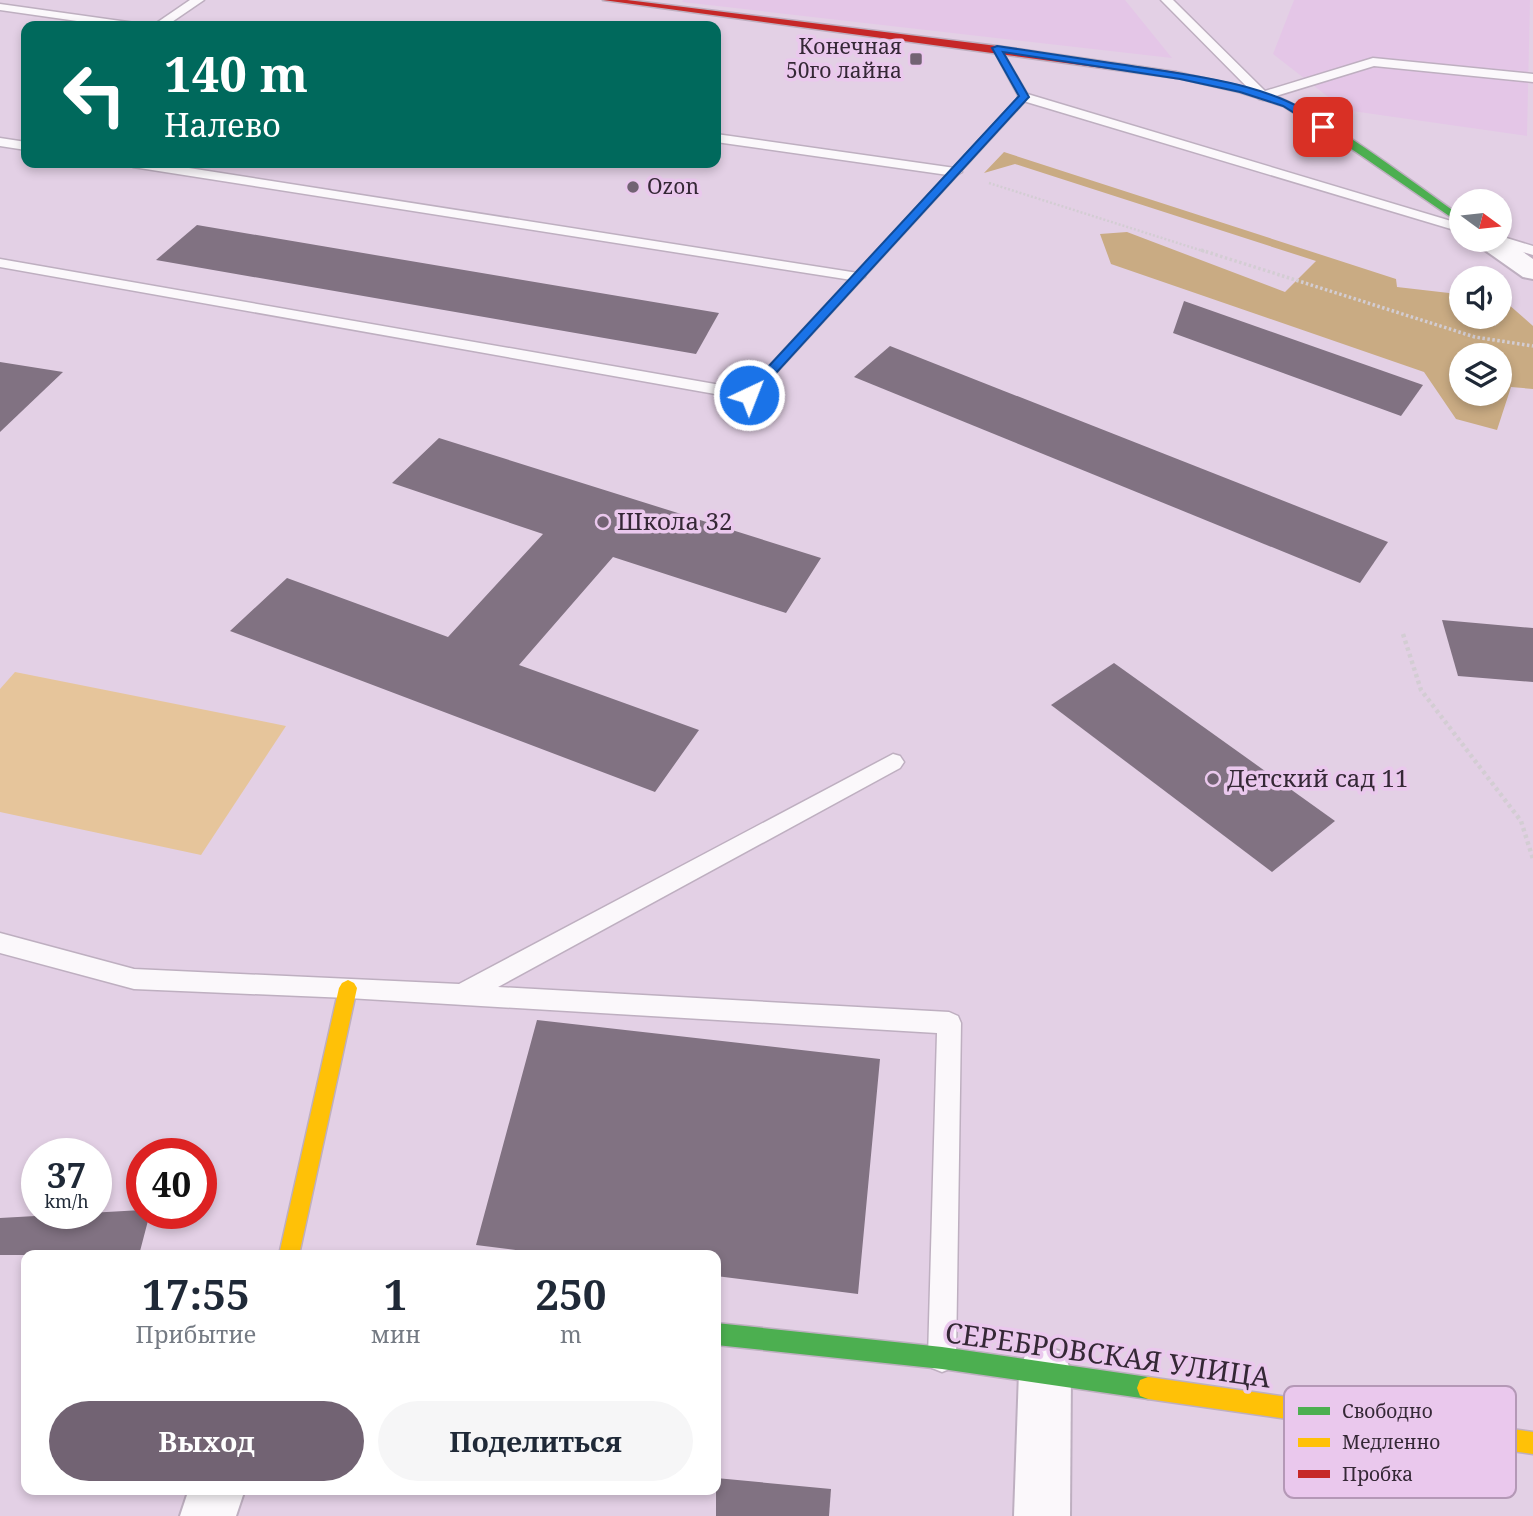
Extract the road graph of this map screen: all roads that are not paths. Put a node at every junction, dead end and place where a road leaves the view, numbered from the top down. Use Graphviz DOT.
graph roads {
  1 [pos="198,0"];
  2 [pos="607,0"];
  3 [pos="1167,0"];
  4 [pos="675,4"];
  5 [pos="0,7"];
  6 [pos="99,21"];
  7 [pos="166,21"];
  8 [pos="997,48"];
  9 [pos="1533,78"];
  10 [pos="1263,96"];
  11 [pos="1024,97"];
  12 [pos="721,139"];
  13 [pos="0,142"];
  14 [pos="21,145"];
  15 [pos="165,168"];
  16 [pos="955,172"];
  17 [pos="1449,213"];
  18 [pos="1449,225"];
  19 [pos="1512,245"];
  20 [pos="1533,251"];
  21 [pos="1505,252"];
  22 [pos="0,263"];
  23 [pos="1533,271"];
  24 [pos="858,277"];
  25 [pos="749,395"];
  26 [pos="893,762"];
  27 [pos="0,943"];
  28 [pos="348,988"];
  29 [pos="461,995"];
  30 [pos="290,1250"];
  31 [pos="721,1335"];
  32 [pos="943,1358"];
  33 [pos="1045,1372"];
  34 [pos="1284,1407"];
  35 [pos="215,1495"];
  36 [pos="208,1516"];
  37 [pos="1042,1516"];
  1 -- 7 [label="lane"];
  2 -- 4 [label="street"];
  3 -- 10 [label="lane"];
  4 -- 8 [label="street"];
  5 -- 6 [label="lane"];
  8 -- 10 [label="street"];
  8 -- 11 [label="street"];
  9 -- 10 [label="lane"];
  10 -- 17 [label="street"];
  11 -- 16 [label="street"];
  11 -- 18 [label="lane"];
  12 -- 16 [label="lane"];
  13 -- 14 [label="lane"];
  15 -- 24 [label="lane"];
  16 -- 24 [label="street"];
  19 -- 20 [label="lane"];
  21 -- 23 [label="street"];
  22 -- 25 [label="lane"];
  24 -- 25 [label="street"];
  26 -- 29 [label="lane"];
  27 -- 28 [label="lane"];
  28 -- 29 [label="lane"];
  28 -- 30 [label="street"];
  29 -- 32 [label="lane"];
  31 -- 32 [label="street, СЕРЕБРОВСКАЯ УЛИЦА"];
  32 -- 33 [label="street, СЕРЕБРОВСКАЯ УЛИЦА"];
  33 -- 34 [label="street, СЕРЕБРОВСКАЯ УЛИЦА"];
  33 -- 37 [label="street"];
  35 -- 36 [label="street"];
}
